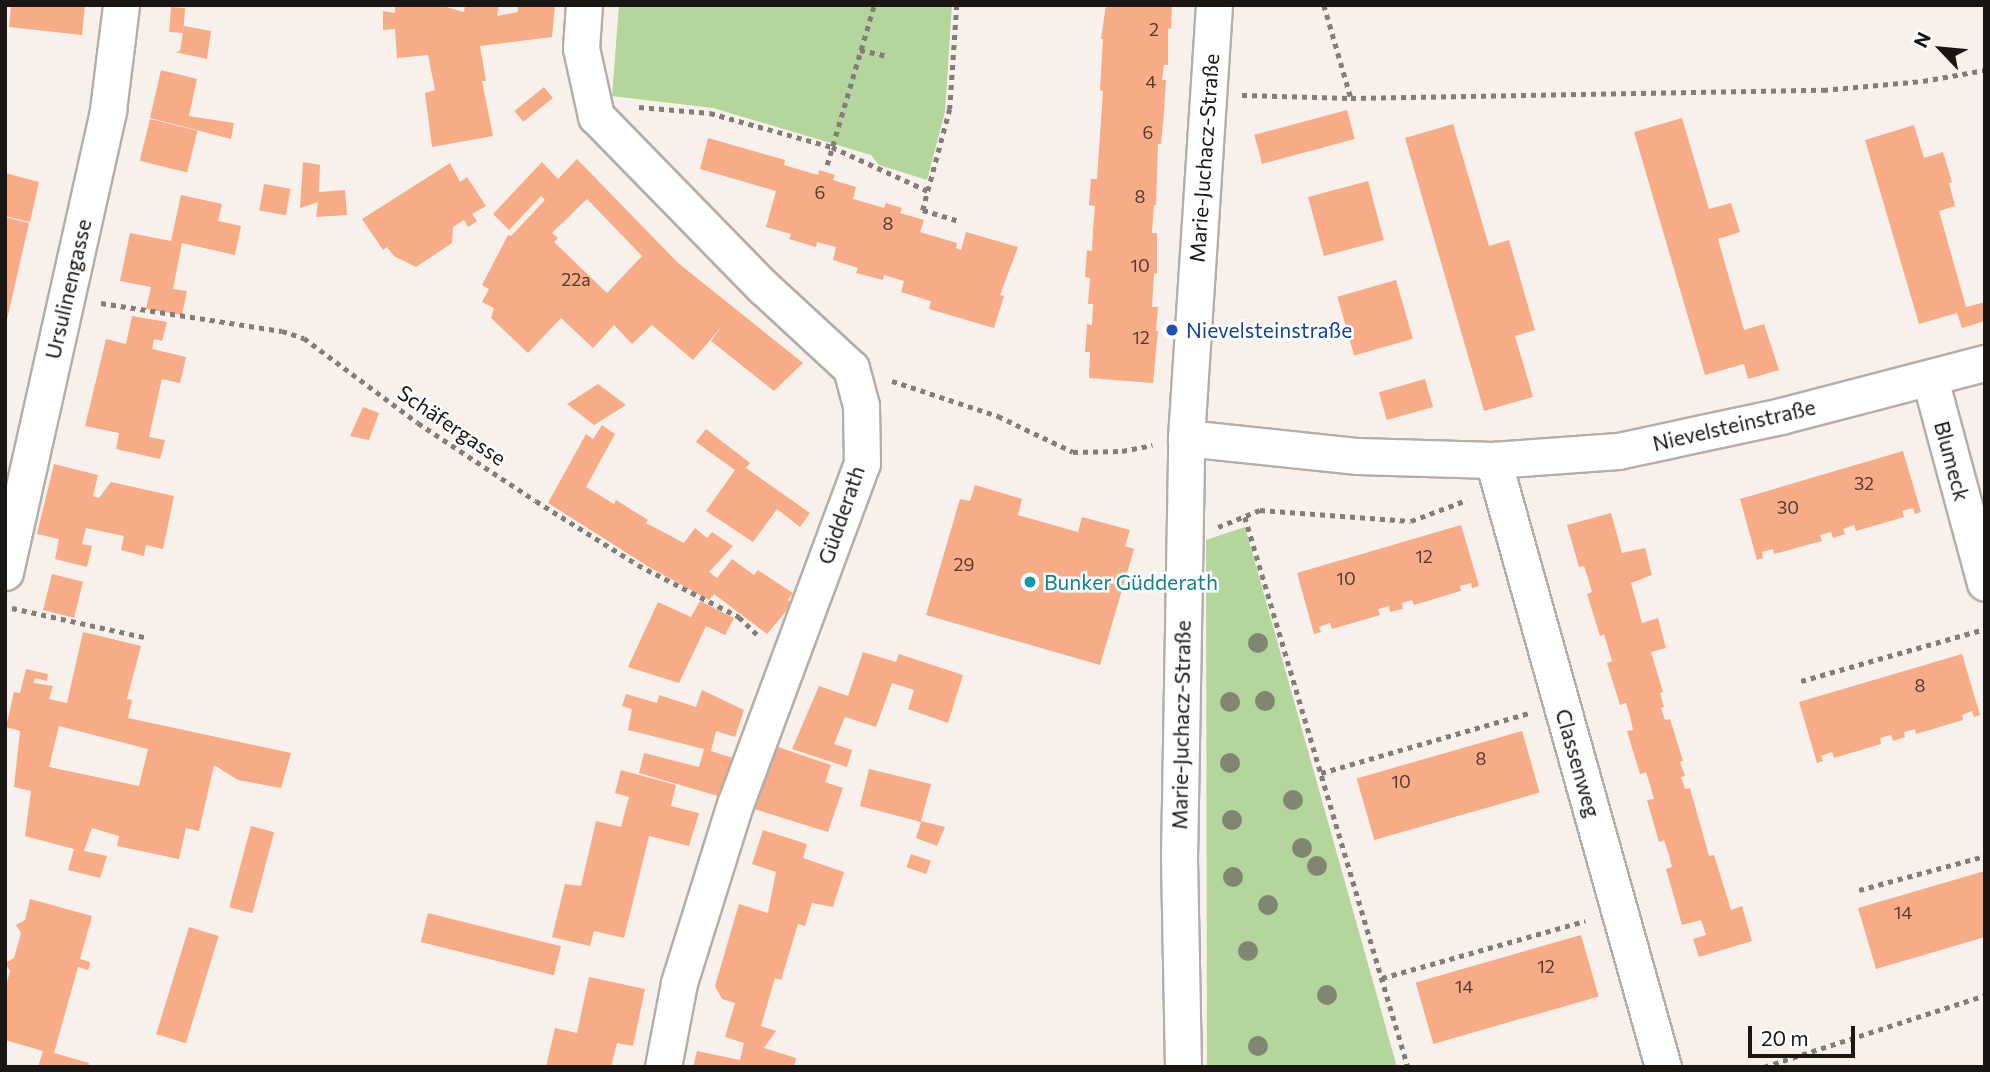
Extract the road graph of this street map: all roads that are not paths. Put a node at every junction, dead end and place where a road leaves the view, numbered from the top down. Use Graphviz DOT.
graph roads {
  1 [pos="121,5"];
  2 [pos="584,5"];
  3 [pos="1214,5"];
  4 [pos="1985,363"];
  5 [pos="1930,379"];
  6 [pos="1186,438"];
  7 [pos="1497,474"];
  8 [pos="5,571"];
  9 [pos="1985,583"];
  10 [pos="663,1067"];
  11 [pos="1183,1067"];
  12 [pos="1663,1067"];
  1 -- 8 [label="street, Ursulinengasse"];
  2 -- 10 [label="street, Güdderath"];
  3 -- 6 [label="street, Marie-Juchacz-Straße"];
  4 -- 5 [label="street, Nievelsteinstraße"];
  5 -- 7 [label="street, Nievelsteinstraße"];
  5 -- 9 [label="street, Blumeck"];
  6 -- 7 [label="street, Nievelsteinstraße"];
  6 -- 11 [label="street, Marie-Juchacz-Straße"];
  7 -- 12 [label="street, Classenweg"];
}
